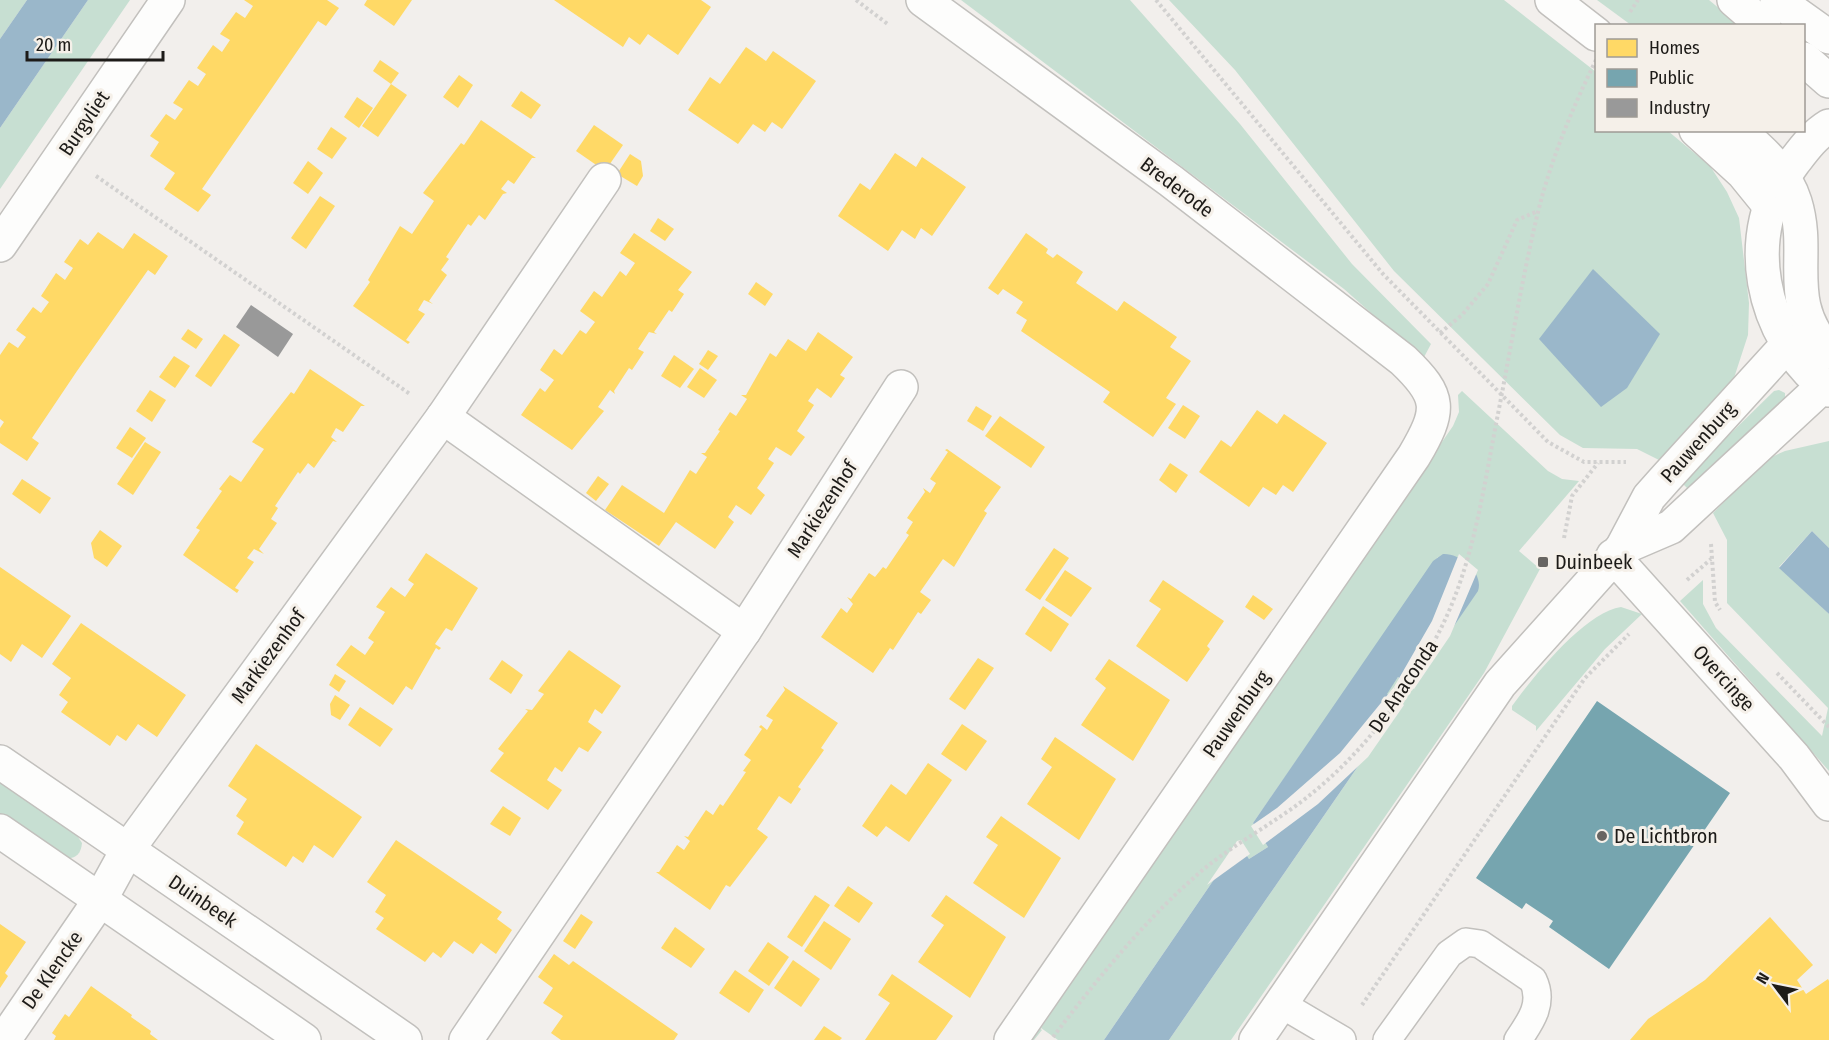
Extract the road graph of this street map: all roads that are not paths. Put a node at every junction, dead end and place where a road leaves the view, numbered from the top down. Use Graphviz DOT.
graph roads {
  1 [pos="168,0"];
  2 [pos="923,0"];
  3 [pos="1552,0"];
  4 [pos="1734,0"];
  5 [pos="1777,0"];
  6 [pos="1762,24"];
  7 [pos="1595,33"];
  8 [pos="1829,37"];
  9 [pos="1805,61"];
  10 [pos="1829,81"];
  11 [pos="1829,126"];
  12 [pos="1698,132"];
  13 [pos="1740,132"];
  14 [pos="1783,176"];
  15 [pos="604,180"];
  16 [pos="1769,205"];
  17 [pos="0,245"];
  18 [pos="1787,345"];
  19 [pos="1829,352"];
  20 [pos="1425,381"];
  21 [pos="1827,386"];
  22 [pos="901,387"];
  23 [pos="443,417"];
  24 [pos="1618,552"];
  25 [pos="744,631"];
  26 [pos="0,762"];
  27 [pos="1829,804"];
  28 [pos="0,831"];
  29 [pos="128,849"];
  30 [pos="100,900"];
  31 [pos="1281,1004"];
  32 [pos="1340,1039"];
  33 [pos="4,1040"];
  34 [pos="304,1040"];
  35 [pos="405,1040"];
  36 [pos="466,1040"];
  37 [pos="1011,1040"];
  38 [pos="1256,1040"];
  39 [pos="1387,1040"];
  40 [pos="1518,1040"];
  1 -- 17 [label="street, Burgvliet"];
  2 -- 20 [label="street, Brederode"];
  3 -- 7 [label="street"];
  4 -- 6 [label="street"];
  5 -- 8 [label="street"];
  9 -- 10 [label="street"];
  11 -- 14 [label="street"];
  12 -- 16 [label="street"];
  13 -- 14 [label="street"];
  14 -- 16 [label="street"];
  14 -- 19 [label="street"];
  15 -- 23 [label="street, Markiezenhof"];
  16 -- 18 [label="street"];
  18 -- 21 [label="street"];
  18 -- 24 [label="street, Pauwenburg"];
  20 -- 37 [label="street, Pauwenburg"];
  21 -- 24 [label="street, Pauwenburg"];
  22 -- 25 [label="street, Markiezenhof"];
  23 -- 25 [label="street"];
  23 -- 29 [label="street, Markiezenhof"];
  24 -- 27 [label="street, Overcinge"];
  24 -- 31 [label="street, Pauwenburg"];
  25 -- 36 [label="street, Markiezenhof"];
  26 -- 29 [label="street, Duinbeek"];
  28 -- 30 [label="street"];
  29 -- 30 [label="street, Markiezenhof"];
  29 -- 35 [label="street, Duinbeek"];
  30 -- 33 [label="street, De Klencke"];
  30 -- 34 [label="street"];
  31 -- 32 [label="lane"];
  31 -- 38 [label="street, Pauwenburg"];
  39 -- 40 [label="lane"];
}
